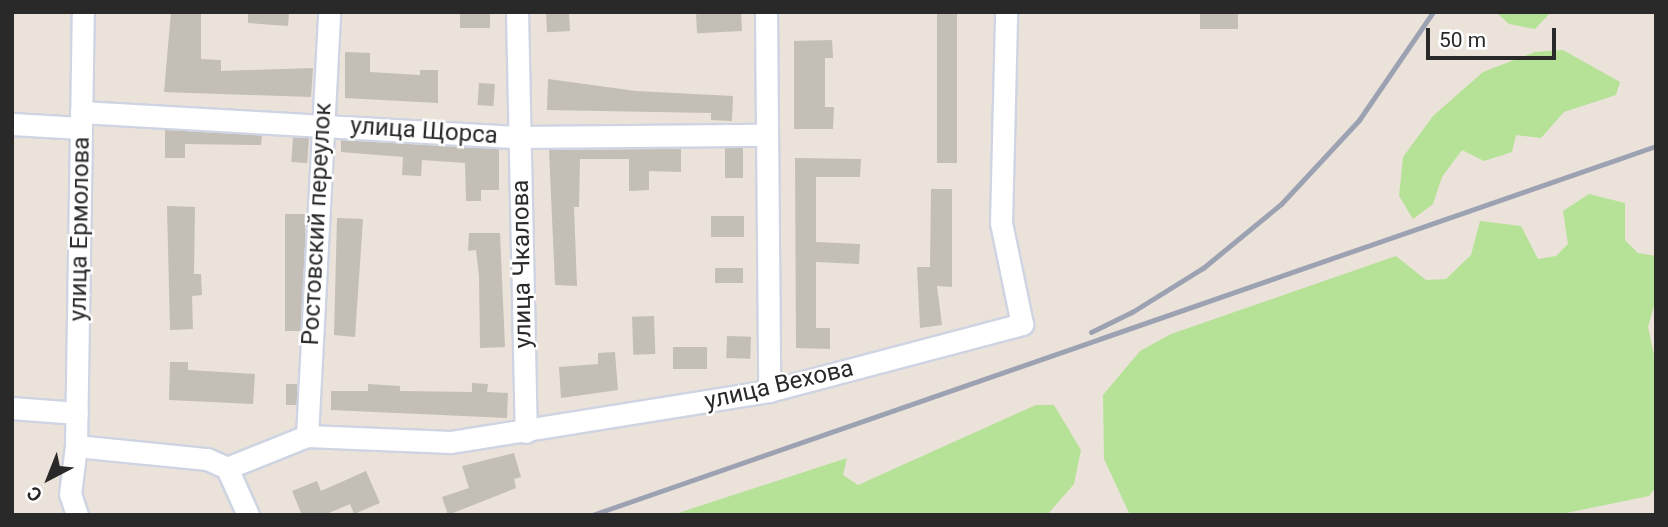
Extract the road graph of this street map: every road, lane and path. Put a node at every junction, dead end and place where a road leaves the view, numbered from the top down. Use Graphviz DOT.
graph roads {
  1 [pos="83,12"];
  2 [pos="329,12"];
  3 [pos="517,12"];
  4 [pos="766,12"];
  5 [pos="1006,12"];
  6 [pos="81,120"];
  7 [pos="12,124"];
  8 [pos="321,124"];
  9 [pos="766,135"];
  10 [pos="520,137"];
  11 [pos="769,391"];
  12 [pos="12,408"];
  13 [pos="77,413"];
  14 [pos="526,432"];
  15 [pos="307,436"];
  16 [pos="76,446"];
  17 [pos="227,468"];
  18 [pos="77,515"];
  19 [pos="248,515"];
  1 -- 6 [label="street, улица Ермолова"];
  2 -- 8 [label="street, Ростовский переулок"];
  3 -- 10 [label="street, улица Чкалова"];
  4 -- 9 [label="street"];
  5 -- 11 [label="street, улица Вехова"];
  6 -- 7 [label="street, улица Щорса"];
  6 -- 8 [label="street, улица Щорса"];
  6 -- 13 [label="street, улица Ермолова"];
  8 -- 10 [label="street, улица Щорса"];
  8 -- 15 [label="street, Ростовский переулок"];
  9 -- 10 [label="street, улица Щорса"];
  9 -- 11 [label="street"];
  10 -- 14 [label="street, улица Чкалова"];
  11 -- 14 [label="street, улица Вехова"];
  12 -- 13 [label="street"];
  13 -- 16 [label="street, улица Ермолова"];
  14 -- 15 [label="street, улица Вехова"];
  15 -- 17 [label="street, улица Вехова"];
  16 -- 17 [label="street"];
  16 -- 18 [label="street, улица Ермолова"];
  17 -- 19 [label="street"];
}
